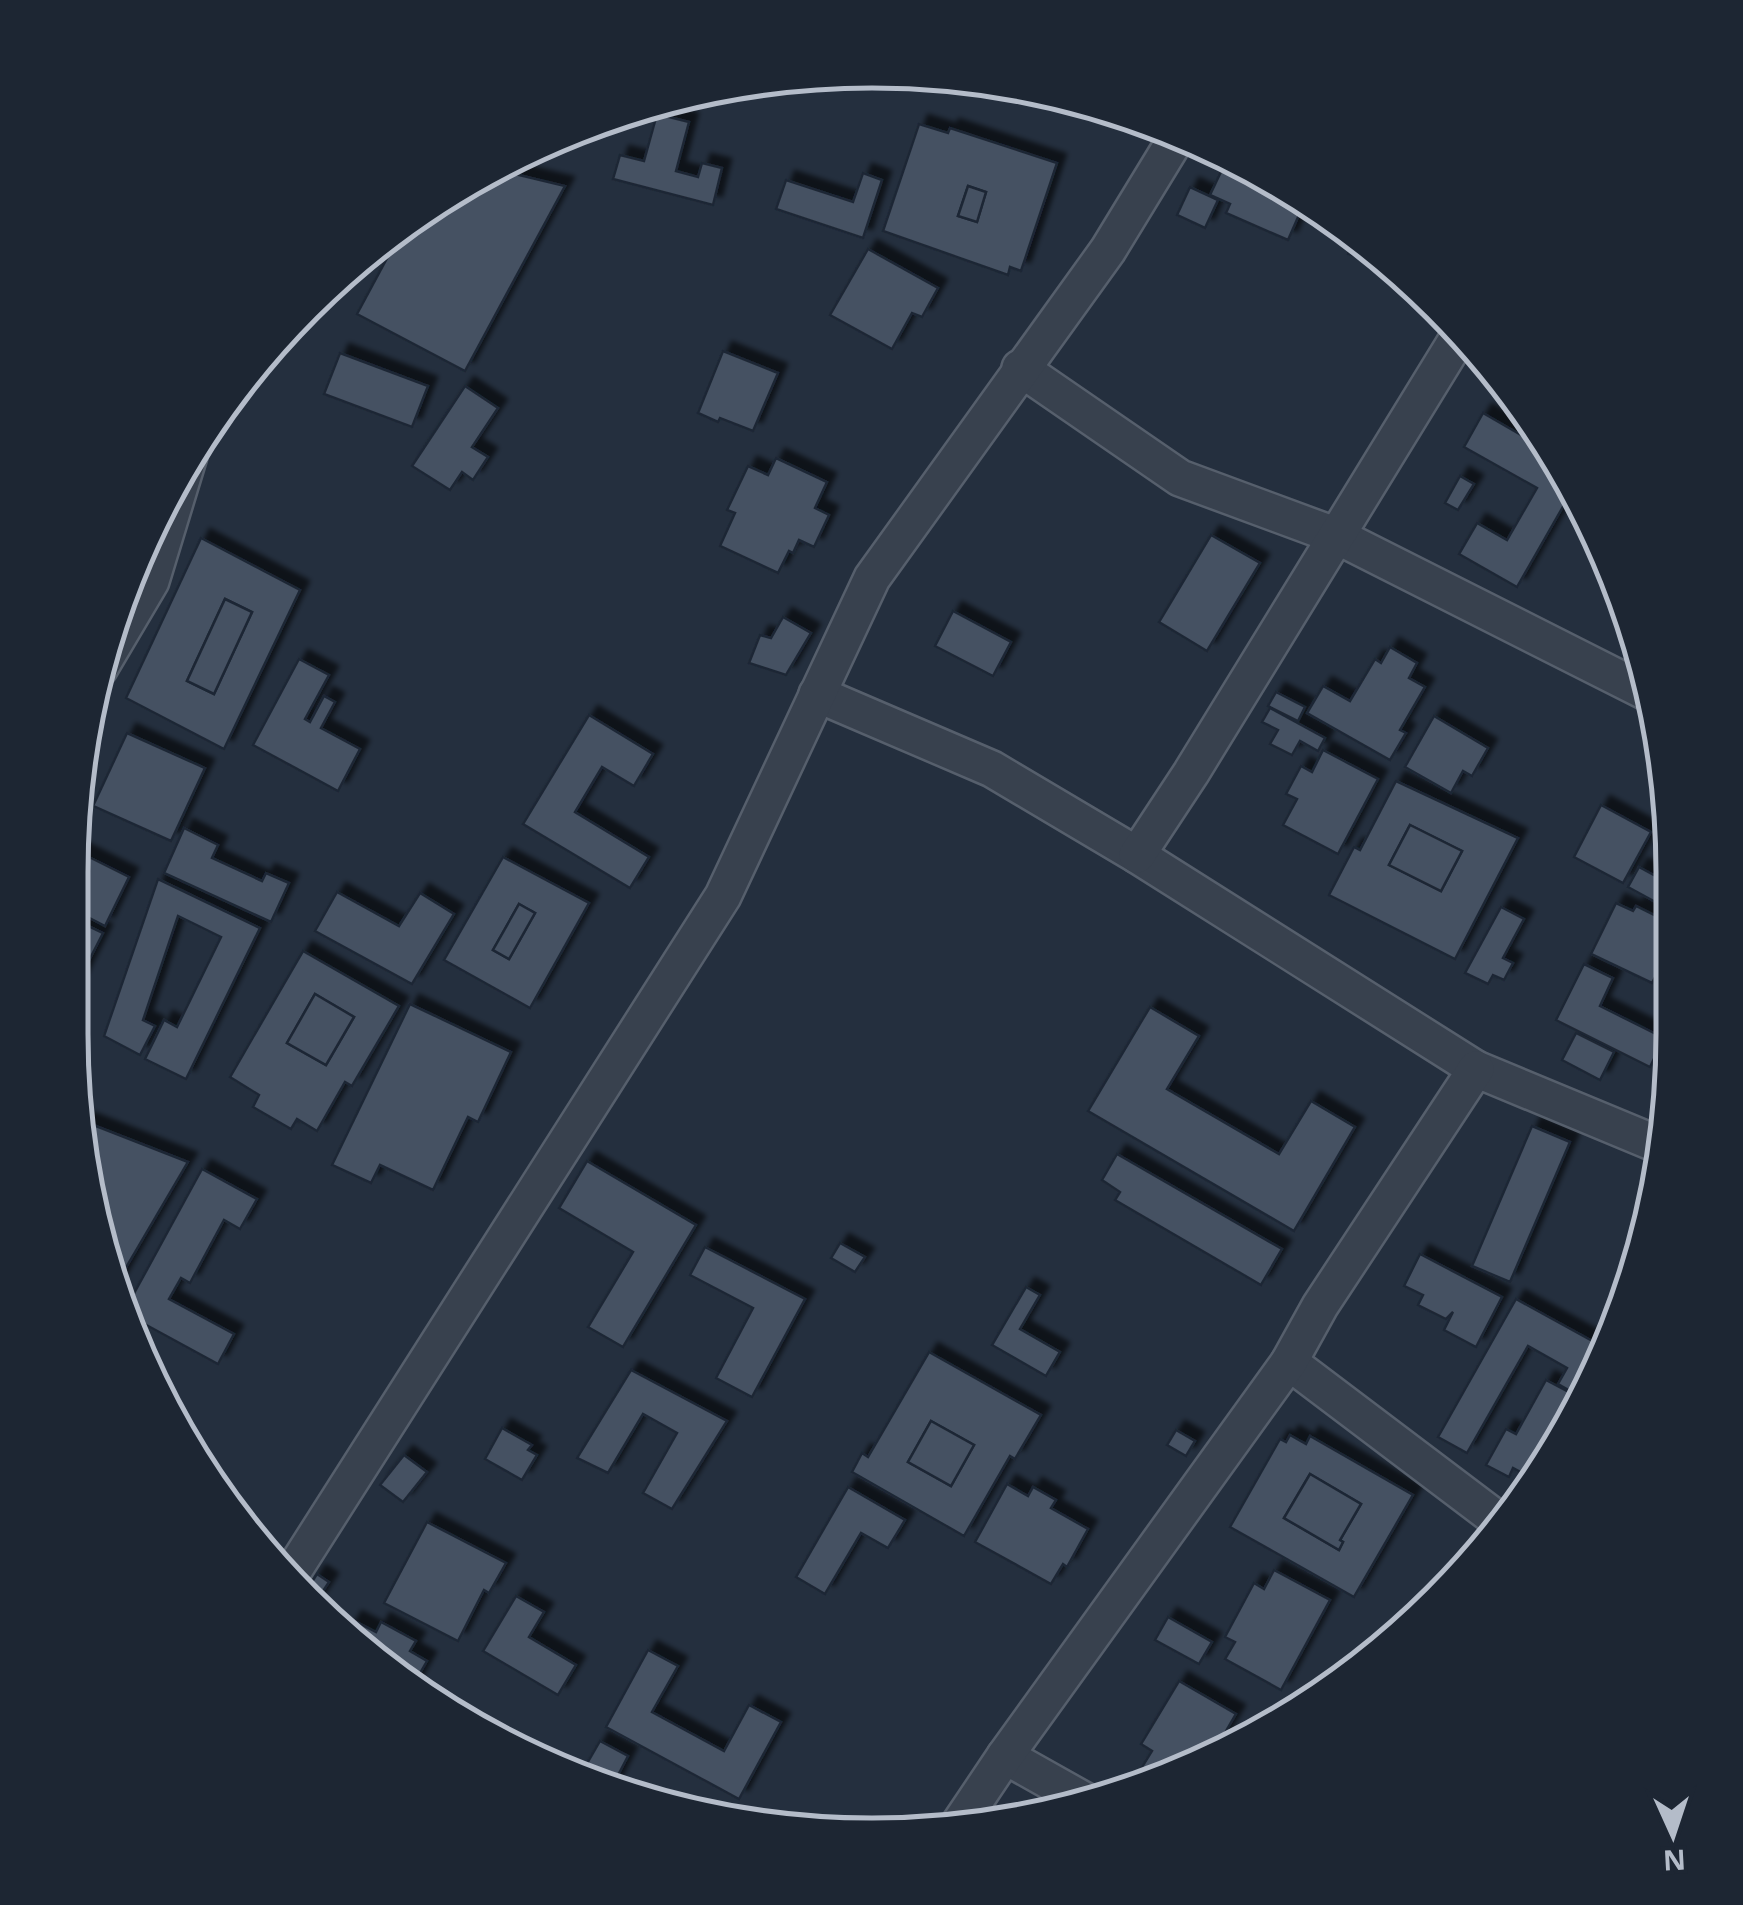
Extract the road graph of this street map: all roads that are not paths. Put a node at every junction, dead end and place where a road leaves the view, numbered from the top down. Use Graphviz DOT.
graph roads {
  1 [pos="1171,147"];
  2 [pos="1453,346"];
  3 [pos="1020,368"];
  4 [pos="169,524"];
  5 [pos="1337,536"];
  6 [pos="130,615"];
  7 [pos="1633,686"];
  8 [pos="818,694"];
  9 [pos="1136,855"];
  10 [pos="1476,1069"];
  11 [pos="1648,1140"];
  12 [pos="1289,1362"];
  13 [pos="1490,1515"];
  14 [pos="297,1566"];
  15 [pos="1004,1756"];
  16 [pos="1070,1792"];
  17 [pos="967,1812"];
  1 -- 3 [label="street"];
  2 -- 5 [label="street"];
  3 -- 5 [label="street"];
  3 -- 8 [label="street"];
  4 -- 6 [label="street"];
  5 -- 7 [label="street"];
  5 -- 9 [label="street"];
  8 -- 9 [label="street"];
  8 -- 14 [label="street"];
  9 -- 10 [label="street"];
  10 -- 11 [label="street"];
  10 -- 12 [label="street"];
  12 -- 13 [label="street"];
  12 -- 15 [label="street"];
  15 -- 16 [label="street"];
  15 -- 17 [label="street"];
}
